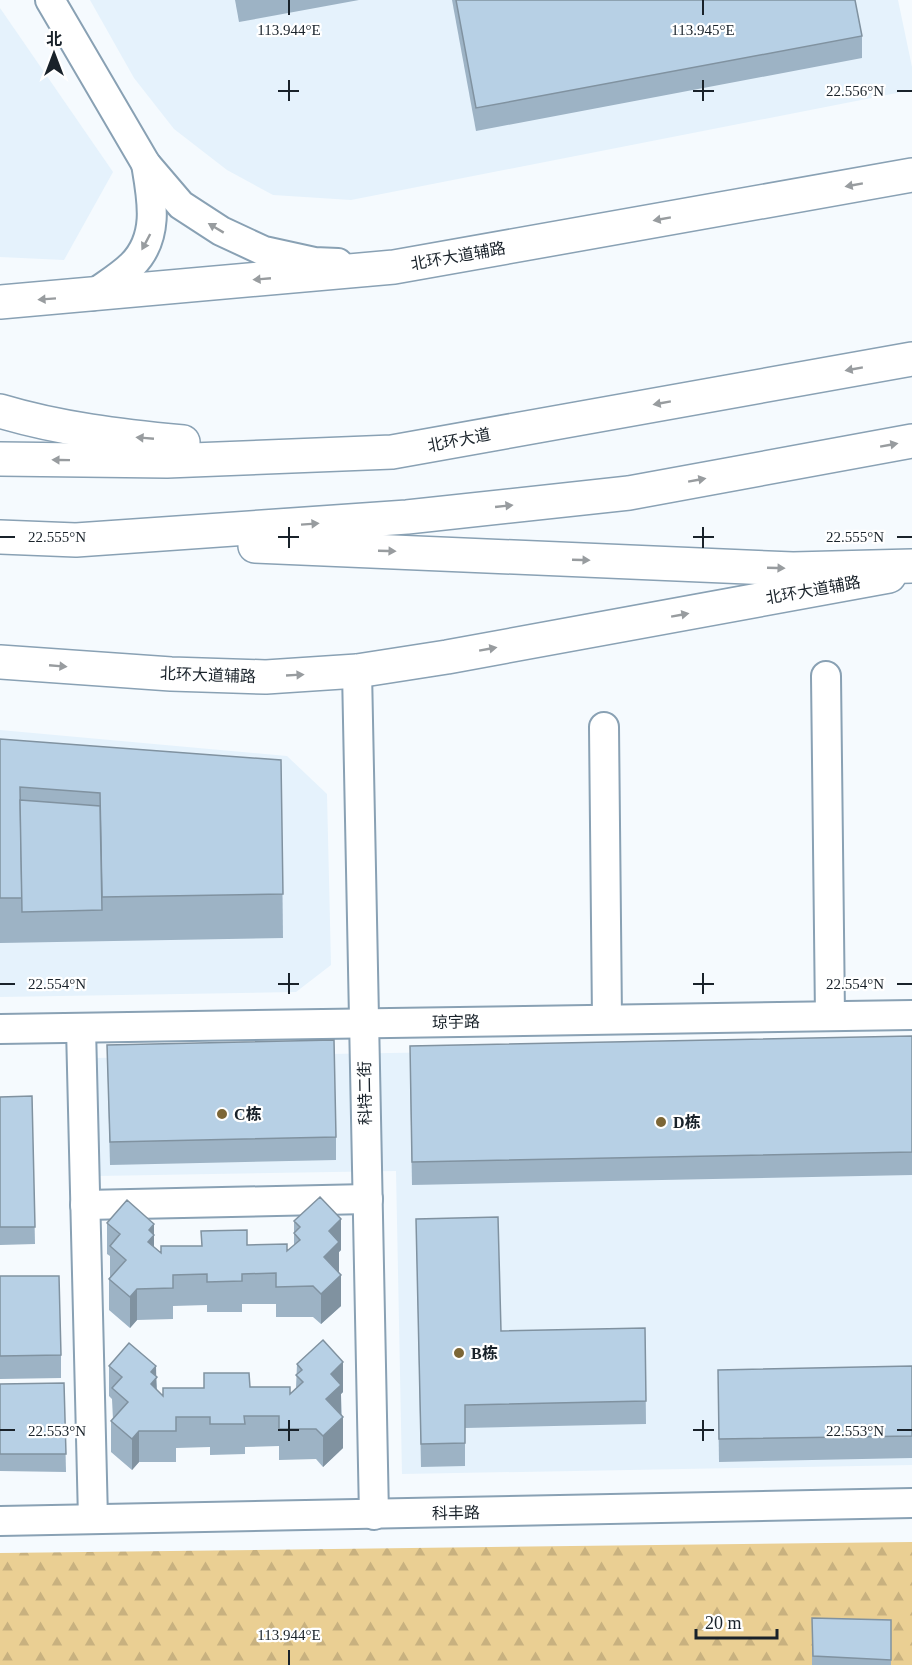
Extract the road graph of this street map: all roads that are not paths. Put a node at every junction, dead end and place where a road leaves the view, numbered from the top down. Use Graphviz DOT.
graph roads {
  1 [pos="50,0"];
  2 [pos="146,164"];
  3 [pos="912,175"];
  4 [pos="394,267"];
  5 [pos="91,296"];
  6 [pos="0,302"];
  7 [pos="912,359"];
  8 [pos="0,411"];
  9 [pos="912,441"];
  10 [pos="392,452"];
  11 [pos="0,459"];
  12 [pos="0,537"];
  13 [pos="76,540"];
  14 [pos="912,566"];
  15 [pos="912,572"];
  16 [pos="0,662"];
  17 [pos="357,671"];
  18 [pos="826,676"];
  19 [pos="604,727"];
  20 [pos="912,1015"];
  21 [pos="830,1016"];
  22 [pos="607,1019"];
  23 [pos="364,1023"];
  24 [pos="81,1028"];
  25 [pos="0,1029"];
  26 [pos="368,1199"];
  27 [pos="85,1205"];
  28 [pos="912,1503"];
  29 [pos="374,1515"];
  30 [pos="93,1519"];
  31 [pos="0,1521"];
  1 -- 2 [label="street"];
  4 -- 2 [label="street, one-way"];
  2 -- 5 [label="street, one-way"];
  3 -- 4 [label="main road, 北环大道辅路, one-way"];
  4 -- 5 [label="main road, 北环大道辅路, one-way"];
  5 -- 6 [label="main road, 北环大道辅路, one-way"];
  7 -- 10 [label="main road, 北环大道, one-way"];
  10 -- 8 [label="main road, one-way"];
  13 -- 9 [label="main road, one-way"];
  10 -- 11 [label="main road, 北环大道, one-way"];
  12 -- 13 [label="main road"];
  13 -- 14 [label="main road, one-way"];
  17 -- 15 [label="main road, 北环大道辅路, one-way"];
  16 -- 17 [label="main road, 北环大道辅路, one-way"];
  17 -- 23 [label="street, 科特二街"];
  18 -- 21 [label="street"];
  19 -- 22 [label="street"];
  20 -- 21 [label="street, 琼宇路"];
  21 -- 22 [label="street, 琼宇路"];
  22 -- 23 [label="street, 琼宇路"];
  23 -- 24 [label="street, 琼宇路"];
  23 -- 26 [label="street, 科特二街"];
  24 -- 25 [label="street, 琼宇路"];
  24 -- 27 [label="street"];
  26 -- 27 [label="street"];
  26 -- 29 [label="street, 科特二街"];
  27 -- 30 [label="street"];
  28 -- 29 [label="street, 科丰路"];
  29 -- 30 [label="street, 科丰路"];
  30 -- 31 [label="street, 科丰路"];
}
